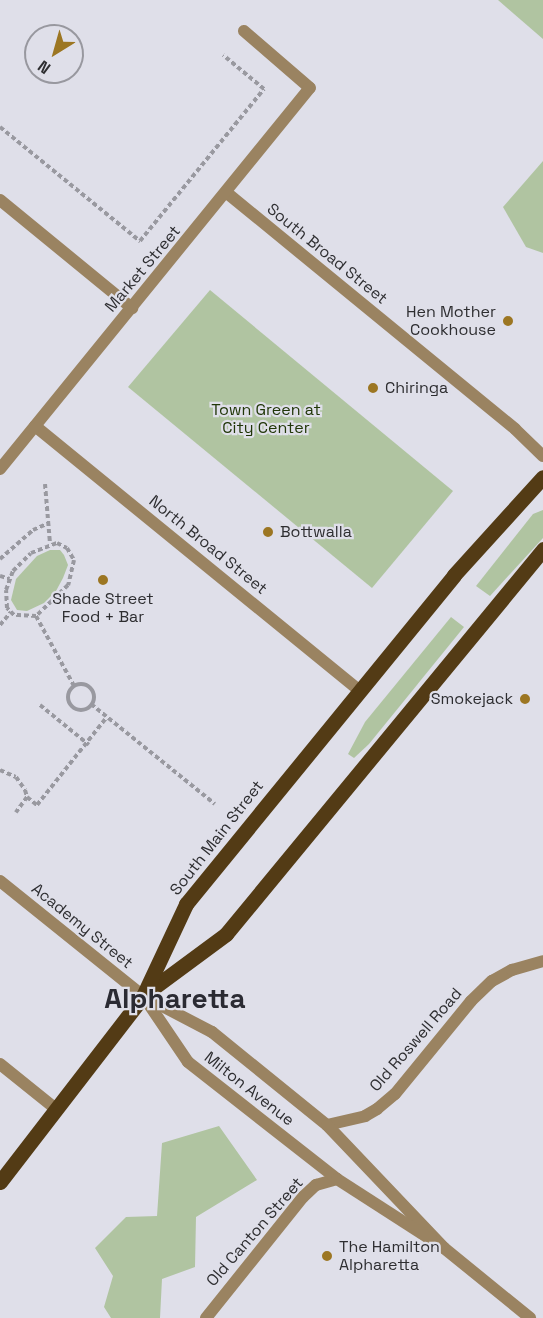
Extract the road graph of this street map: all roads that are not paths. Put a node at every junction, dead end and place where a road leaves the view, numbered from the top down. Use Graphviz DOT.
graph roads {
  1 [pos="244,31"];
  2 [pos="227,193"];
  3 [pos="0,200"];
  4 [pos="132,308"];
  5 [pos="35,426"];
  6 [pos="543,456"];
  7 [pos="0,469"];
  8 [pos="543,477"];
  9 [pos="543,549"];
  10 [pos="359,690"];
  11 [pos="0,881"];
  12 [pos="543,961"];
  13 [pos="143,996"];
  14 [pos="0,1064"];
  15 [pos="56,1109"];
  16 [pos="327,1125"];
  17 [pos="337,1179"];
  18 [pos="0,1182"];
  19 [pos="444,1248"];
  20 [pos="206,1318"];
  21 [pos="530,1318"];
  1 -- 2 [label="street, Market Street"];
  2 -- 4 [label="street, Market Street"];
  2 -- 6 [label="street, South Broad Street"];
  3 -- 4 [label="street"];
  4 -- 5 [label="street, Market Street"];
  5 -- 7 [label="street, Market Street"];
  5 -- 10 [label="street, North Broad Street"];
  8 -- 10 [label="main road, South Main Street"];
  9 -- 13 [label="main road"];
  10 -- 13 [label="main road, South Main Street"];
  11 -- 13 [label="street, Academy Street"];
  12 -- 16 [label="street, Old Roswell Road"];
  13 -- 15 [label="main road"];
  13 -- 16 [label="street, Milton Avenue"];
  13 -- 17 [label="street, Milton Avenue"];
  14 -- 15 [label="street"];
  15 -- 18 [label="main road"];
  16 -- 19 [label="street, Milton Avenue"];
  17 -- 19 [label="street, Milton Avenue"];
  17 -- 20 [label="street, Old Canton Street"];
  19 -- 21 [label="street, Milton Avenue"];
}
